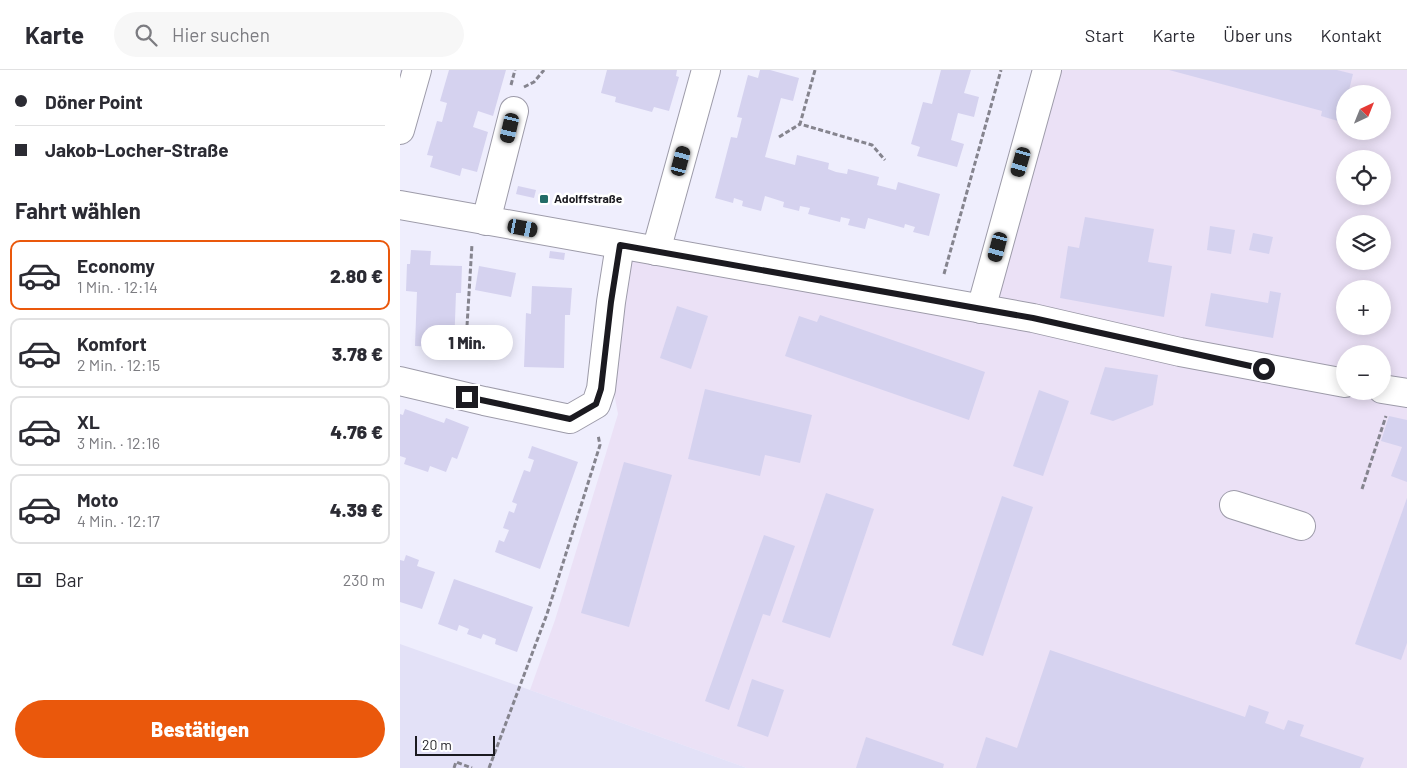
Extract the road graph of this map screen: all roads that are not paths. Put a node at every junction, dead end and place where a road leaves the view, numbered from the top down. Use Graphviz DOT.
graph roads {
  1 [pos="417,70"];
  2 [pos="706,70"];
  3 [pos="1047,70"];
  4 [pos="515,101"];
  5 [pos="400,130"];
  6 [pos="400,205"];
  7 [pos="480,219"];
  8 [pos="620,245"];
  9 [pos="656,252"];
  10 [pos="981,309"];
  11 [pos="400,381"];
  12 [pos="1336,381"];
  13 [pos="1234,505"];
  14 [pos="1301,526"];
  1 -- 5 [label="street"];
  2 -- 9 [label="street"];
  3 -- 10 [label="street"];
  4 -- 7 [label="street"];
  6 -- 7 [label="street"];
  7 -- 8 [label="street"];
  8 -- 9 [label="street"];
  8 -- 11 [label="street"];
  9 -- 10 [label="street"];
  10 -- 12 [label="street"];
  13 -- 14 [label="street"];
}
